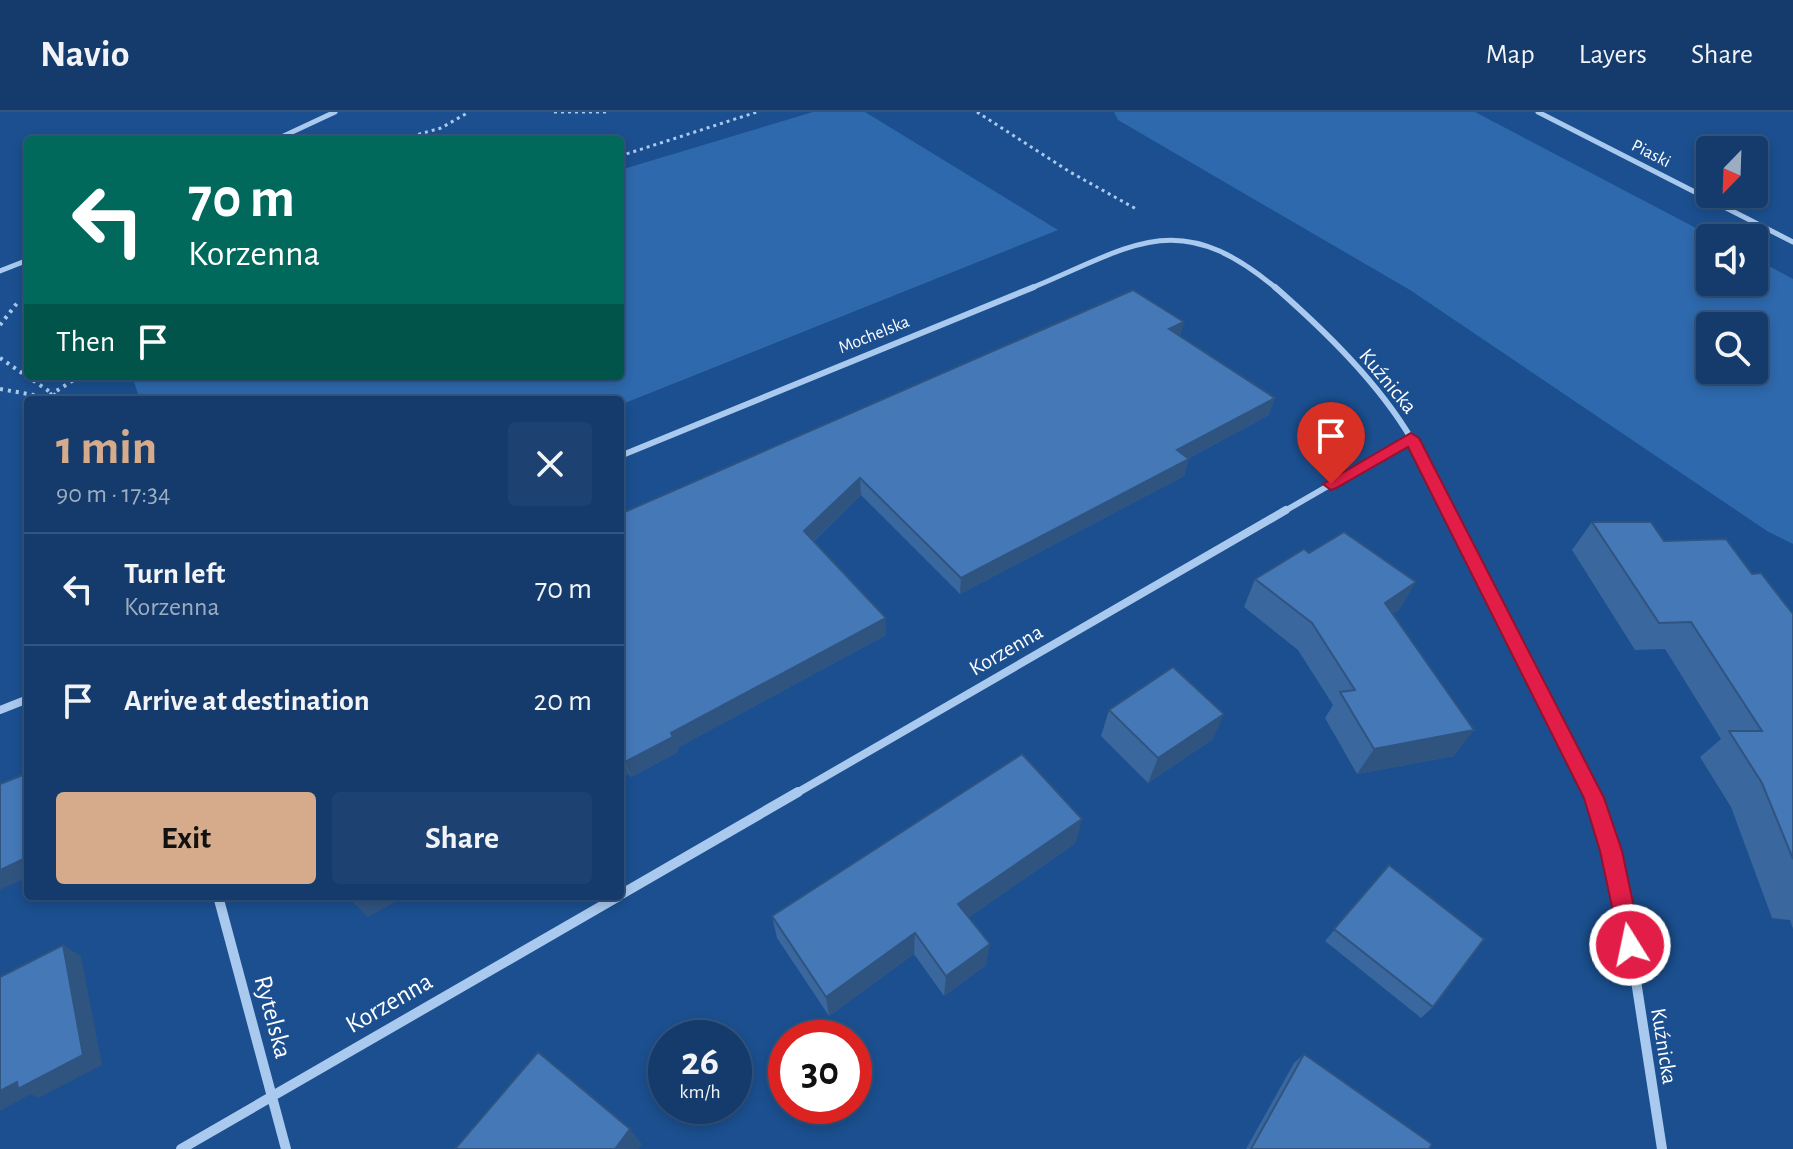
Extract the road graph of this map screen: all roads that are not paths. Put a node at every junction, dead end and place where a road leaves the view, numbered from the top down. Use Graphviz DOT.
graph roads {
  1 [pos="335,112"];
  2 [pos="1538,112"];
  3 [pos="284,136"];
  4 [pos="1793,242"];
  5 [pos="1140,244"];
  6 [pos="24,262"];
  7 [pos="0,271"];
  8 [pos="1411,438"];
  9 [pos="624,454"];
  10 [pos="24,701"];
  11 [pos="0,710"];
  12 [pos="624,894"];
  13 [pos="219,900"];
  14 [pos="613,900"];
  15 [pos="271,1096"];
  16 [pos="181,1149"];
  17 [pos="286,1149"];
  18 [pos="1662,1149"];
  1 -- 3 [label="street"];
  2 -- 4 [label="street, Piaski"];
  5 -- 8 [label="street, Kuźnicka"];
  5 -- 9 [label="street, Mochelska"];
  6 -- 7 [label="street"];
  8 -- 12 [label="street, Korzenna"];
  8 -- 18 [label="street, Kuźnicka"];
  10 -- 11 [label="street"];
  13 -- 15 [label="street, Rytelska"];
  14 -- 15 [label="street, Korzenna"];
  15 -- 16 [label="street, Korzenna"];
  15 -- 17 [label="street, Rytelska"];
}
